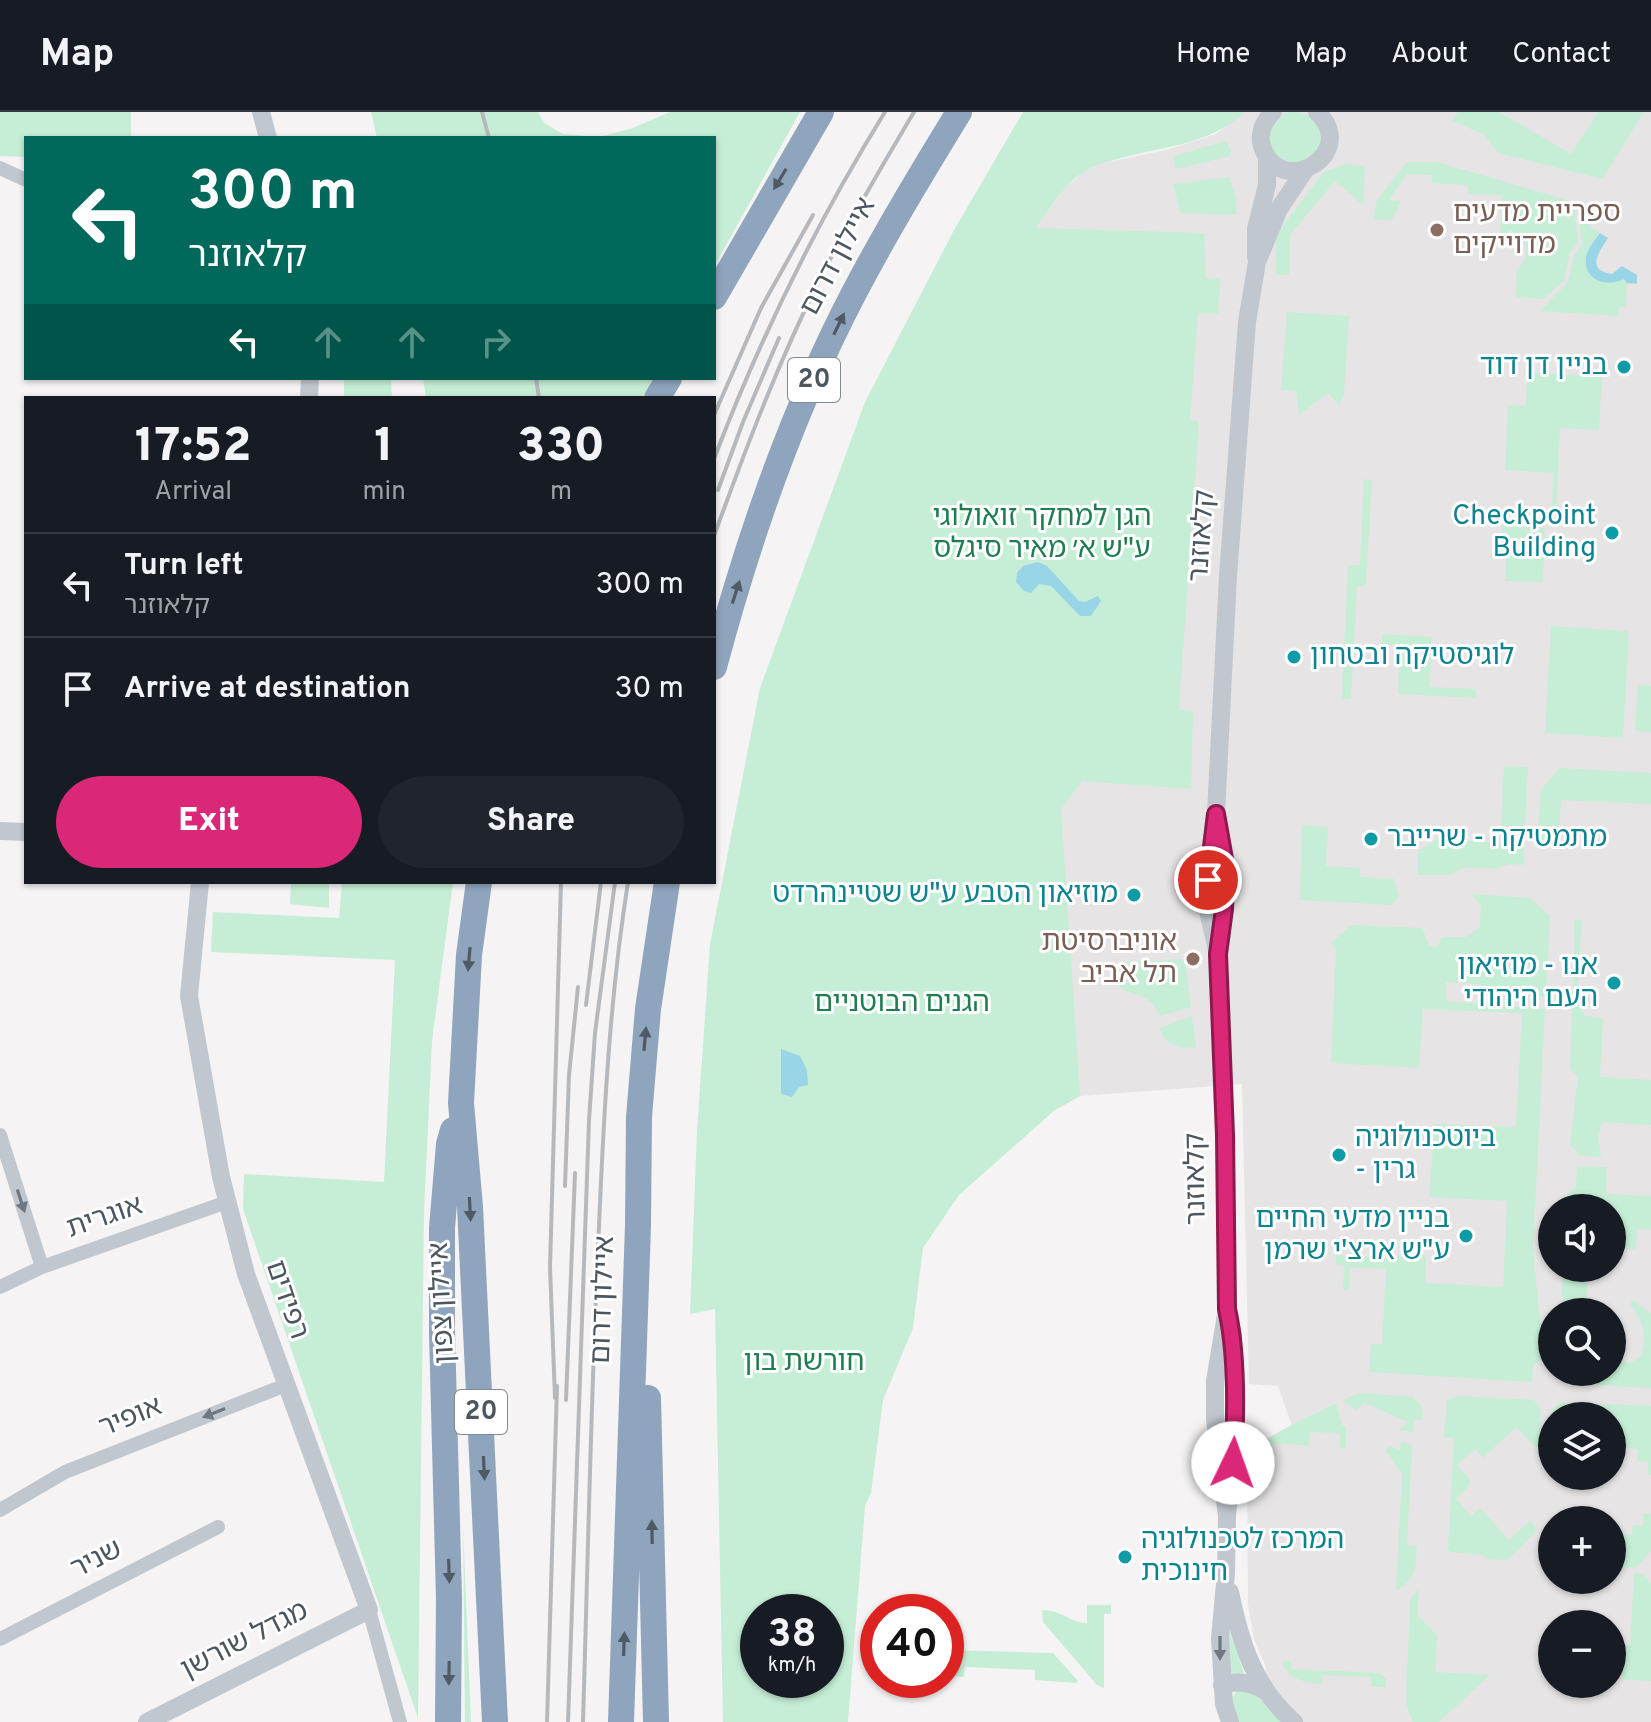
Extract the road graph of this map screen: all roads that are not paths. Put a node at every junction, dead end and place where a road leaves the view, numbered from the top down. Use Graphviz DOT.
graph roads {
  1 [pos="261,112"];
  2 [pos="821,112"];
  3 [pos="959,112"];
  4 [pos="1273,112"];
  5 [pos="1319,113"];
  6 [pos="267,136"];
  7 [pos="1267,157"];
  8 [pos="0,168"];
  9 [pos="1305,170"];
  10 [pos="24,179"];
  11 [pos="1257,262"];
  12 [pos="716,293"];
  13 [pos="716,660"];
  14 [pos="0,831"];
  15 [pos="24,832"];
  16 [pos="200,884"];
  17 [pos="479,884"];
  18 [pos="667,884"];
  19 [pos="461,1103"];
  20 [pos="639,1117"];
  21 [pos="0,1135"];
  22 [pos="227,1202"];
  23 [pos="42,1267"];
  24 [pos="0,1287"];
  25 [pos="286,1385"];
  26 [pos="0,1510"];
  27 [pos="218,1527"];
  28 [pos="1226,1573"];
  29 [pos="369,1610"];
  30 [pos="0,1639"];
  31 [pos="1222,1685"];
  32 [pos="1269,1694"];
  33 [pos="147,1722"];
  34 [pos="400,1722"];
  35 [pos="448,1722"];
  36 [pos="495,1722"];
  37 [pos="621,1722"];
  38 [pos="656,1722"];
  39 [pos="1230,1722"];
  40 [pos="1294,1722"];
  1 -- 6 [label="street"];
  2 -- 12 [label="highway, one-way"];
  13 -- 3 [label="highway, איילון דרום / 20, one-way"];
  4 -- 7 [label="street, קלאוזנר"];
  5 -- 9 [label="street, קלאוזנר"];
  7 -- 9 [label="street"];
  7 -- 11 [label="street, קלאוזנר"];
  8 -- 10 [label="street"];
  9 -- 11 [label="street, קלאוזנר"];
  11 -- 28 [label="street, קלאוזנר"];
  14 -- 15 [label="street"];
  16 -- 22 [label="street, רפידים"];
  17 -- 19 [label="highway, איילון צפון / 20, one-way"];
  20 -- 18 [label="highway, איילון דרום, one-way"];
  19 -- 35 [label="highway, one-way"];
  19 -- 36 [label="highway, איילון צפון / 20, one-way"];
  37 -- 20 [label="highway, איילון דרום, one-way"];
  38 -- 20 [label="highway, one-way"];
  21 -- 23 [label="street, one-way"];
  22 -- 23 [label="street, אוגרית"];
  22 -- 25 [label="street, רפידים"];
  23 -- 24 [label="street, אוגרית"];
  25 -- 26 [label="street, אופיר, one-way"];
  25 -- 29 [label="street, רפידים"];
  27 -- 30 [label="street, שניר"];
  28 -- 31 [label="street, קלאוזנר, one-way"];
  28 -- 32 [label="street, קלאוזנר"];
  29 -- 33 [label="street, מגדל שורשן"];
  29 -- 34 [label="street, רפידים"];
  31 -- 32 [label="street"];
  31 -- 39 [label="street, קלאוזנר"];
  32 -- 40 [label="street, קלאוזנר"];
}
